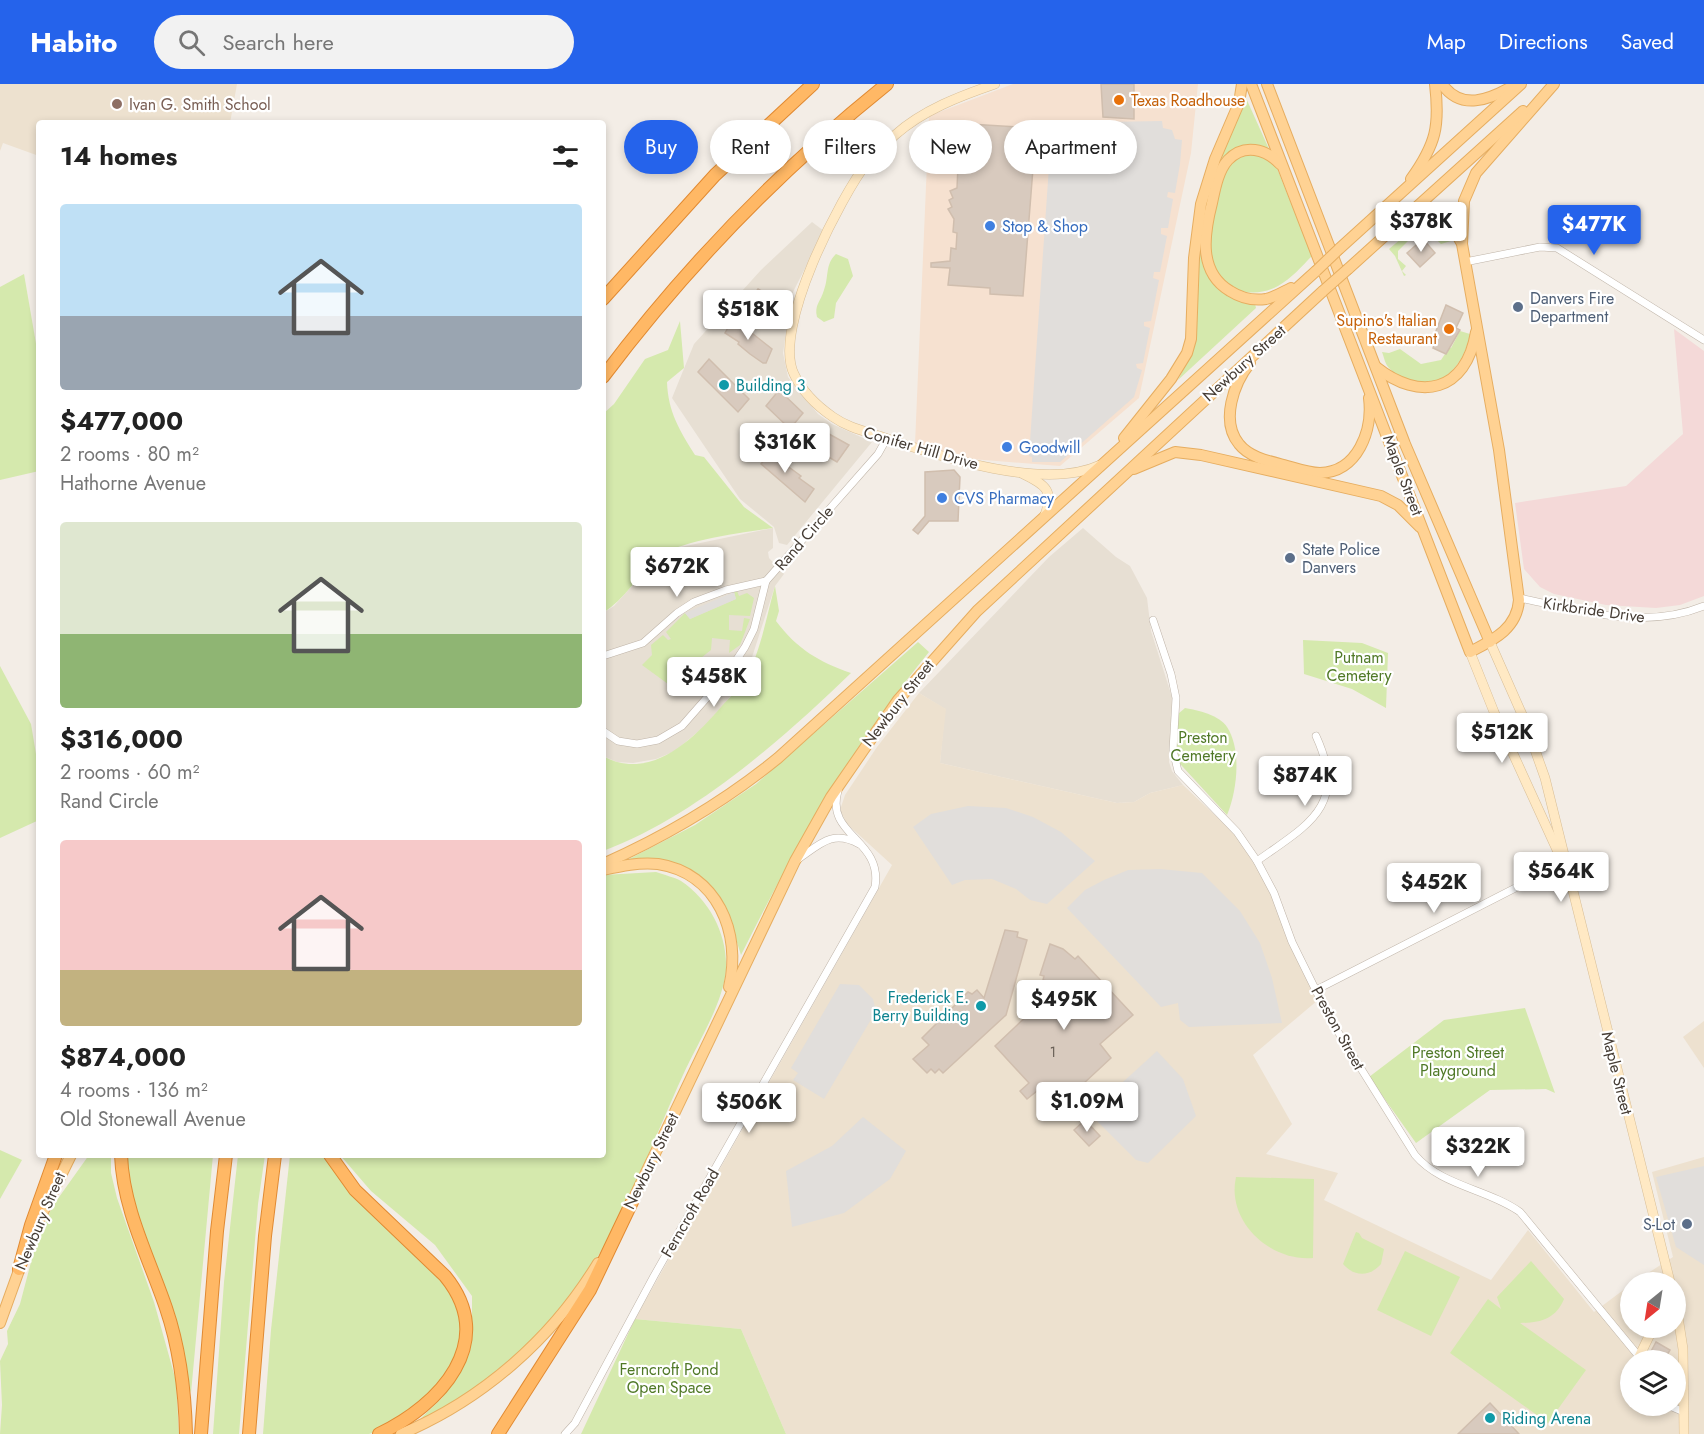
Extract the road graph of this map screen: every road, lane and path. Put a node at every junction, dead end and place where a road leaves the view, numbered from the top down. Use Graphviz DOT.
graph roads {
  1 [pos="813,84"];
  2 [pos="887,84"];
  3 [pos="995,84"];
  4 [pos="1242,84"];
  5 [pos="1251,84"];
  6 [pos="1434,84"];
  7 [pos="1442,84"];
  8 [pos="1515,84"];
  9 [pos="1521,84"];
  10 [pos="1553,84"];
  11 [pos="1269,88"];
  12 [pos="1285,172"];
  13 [pos="1400,195"];
  14 [pos="1387,234"];
  15 [pos="1462,244"];
  16 [pos="1465,262"];
  17 [pos="1300,285"];
  18 [pos="606,296"];
  19 [pos="1476,320"];
  20 [pos="1704,340"];
  21 [pos="1268,342"];
  22 [pos="1375,366"];
  23 [pos="606,373"];
  24 [pos="1364,374"];
  25 [pos="887,438"];
  26 [pos="1105,463"];
  27 [pos="1020,472"];
  28 [pos="1120,476"];
  29 [pos="1044,518"];
  30 [pos="1427,537"];
  31 [pos="766,581"];
  32 [pos="1519,598"];
  33 [pos="1704,606"];
  34 [pos="1153,620"];
  35 [pos="1490,642"];
  36 [pos="1470,652"];
  37 [pos="606,655"];
  38 [pos="606,733"];
  39 [pos="1316,736"];
  40 [pos="842,780"];
  41 [pos="864,847"];
  42 [pos="795,861"];
  43 [pos="1257,861"];
  44 [pos="606,863"];
  45 [pos="1564,863"];
  46 [pos="606,869"];
  47 [pos="1316,990"];
  48 [pos="718,1018"];
  49 [pos="55,1158"];
  50 [pos="69,1158"];
  51 [pos="122,1158"];
  52 [pos="226,1158"];
  53 [pos="275,1158"];
  54 [pos="332,1158"];
  55 [pos="632,1202"];
  56 [pos="19,1269"];
  57 [pos="1667,1272"];
  58 [pos="0,1323"];
  59 [pos="1633,1350"];
  60 [pos="1684,1416"];
  61 [pos="575,1423"];
  62 [pos="186,1434"];
  63 [pos="201,1434"];
  64 [pos="249,1434"];
  65 [pos="379,1434"];
  66 [pos="401,1434"];
  67 [pos="498,1434"];
  68 [pos="565,1434"];
  69 [pos="574,1434"];
  70 [pos="1684,1434"];
  1 -- 18 [label="highway"];
  2 -- 23 [label="highway"];
  3 -- 25 [label="main road, Conifer Hill Drive"];
  4 -- 26 [label="main road"];
  5 -- 12 [label="main road, Maple Street"];
  6 -- 13 [label="main road"];
  7 -- 8 [label="main road"];
  9 -- 13 [label="main road, Newbury Street"];
  10 -- 14 [label="main road, Newbury Street"];
  10 -- 15 [label="main road"];
  11 -- 22 [label="main road, Maple Street"];
  12 -- 17 [label="main road"];
  12 -- 24 [label="main road, Maple Street"];
  13 -- 17 [label="main road, Newbury Street, bridge"];
  14 -- 15 [label="main road"];
  14 -- 21 [label="main road, Newbury Street, bridge"];
  15 -- 16 [label="main road"];
  16 -- 19 [label="main road"];
  16 -- 20 [label="street"];
  17 -- 26 [label="main road, Newbury Street"];
  19 -- 22 [label="main road"];
  19 -- 32 [label="main road"];
  21 -- 24 [label="main road"];
  21 -- 28 [label="main road, Newbury Street"];
  22 -- 35 [label="main road, Maple Street"];
  24 -- 30 [label="main road, Maple Street"];
  25 -- 27 [label="main road, Conifer Hill Drive"];
  25 -- 31 [label="street, Rand Circle"];
  26 -- 27 [label="main road, Conifer Hill Drive"];
  26 -- 29 [label="main road, Newbury Street"];
  27 -- 29 [label="main road, Conifer Hill Drive"];
  28 -- 30 [label="main road"];
  28 -- 40 [label="main road, Newbury Street"];
  29 -- 44 [label="main road, Newbury Street"];
  30 -- 36 [label="main road, Maple Street"];
  31 -- 37 [label="street, Rand Circle"];
  31 -- 38 [label="street, Rand Circle"];
  32 -- 33 [label="street, Kirkbride Drive"];
  32 -- 35 [label="main road"];
  34 -- 43 [label="street, Preston Street"];
  35 -- 36 [label="main road"];
  35 -- 45 [label="main road, Maple Street"];
  36 -- 45 [label="main road, Maple Street"];
  39 -- 43 [label="street"];
  40 -- 41 [label="street, Ferncroft Road"];
  40 -- 42 [label="main road, Newbury Street"];
  41 -- 42 [label="street"];
  41 -- 61 [label="street, Ferncroft Road"];
  42 -- 48 [label="main road, Newbury Street"];
  43 -- 47 [label="street, Preston Street"];
  45 -- 47 [label="street"];
  45 -- 57 [label="main road, Maple Street"];
  46 -- 48 [label="main road"];
  47 -- 59 [label="street, Preston Street"];
  48 -- 55 [label="main road, Newbury Street"];
  49 -- 56 [label="highway"];
  50 -- 56 [label="main road, Newbury Street"];
  51 -- 62 [label="highway"];
  52 -- 63 [label="highway"];
  53 -- 64 [label="highway"];
  54 -- 65 [label="highway"];
  55 -- 66 [label="main road, Newbury Street"];
  55 -- 67 [label="highway"];
  56 -- 58 [label="main road, Newbury Street"];
  60 -- 70 [label="main road"];
  61 -- 68 [label="street, Ferncroft Road"];
  61 -- 69 [label="street, Ferncroft Road"];
}
